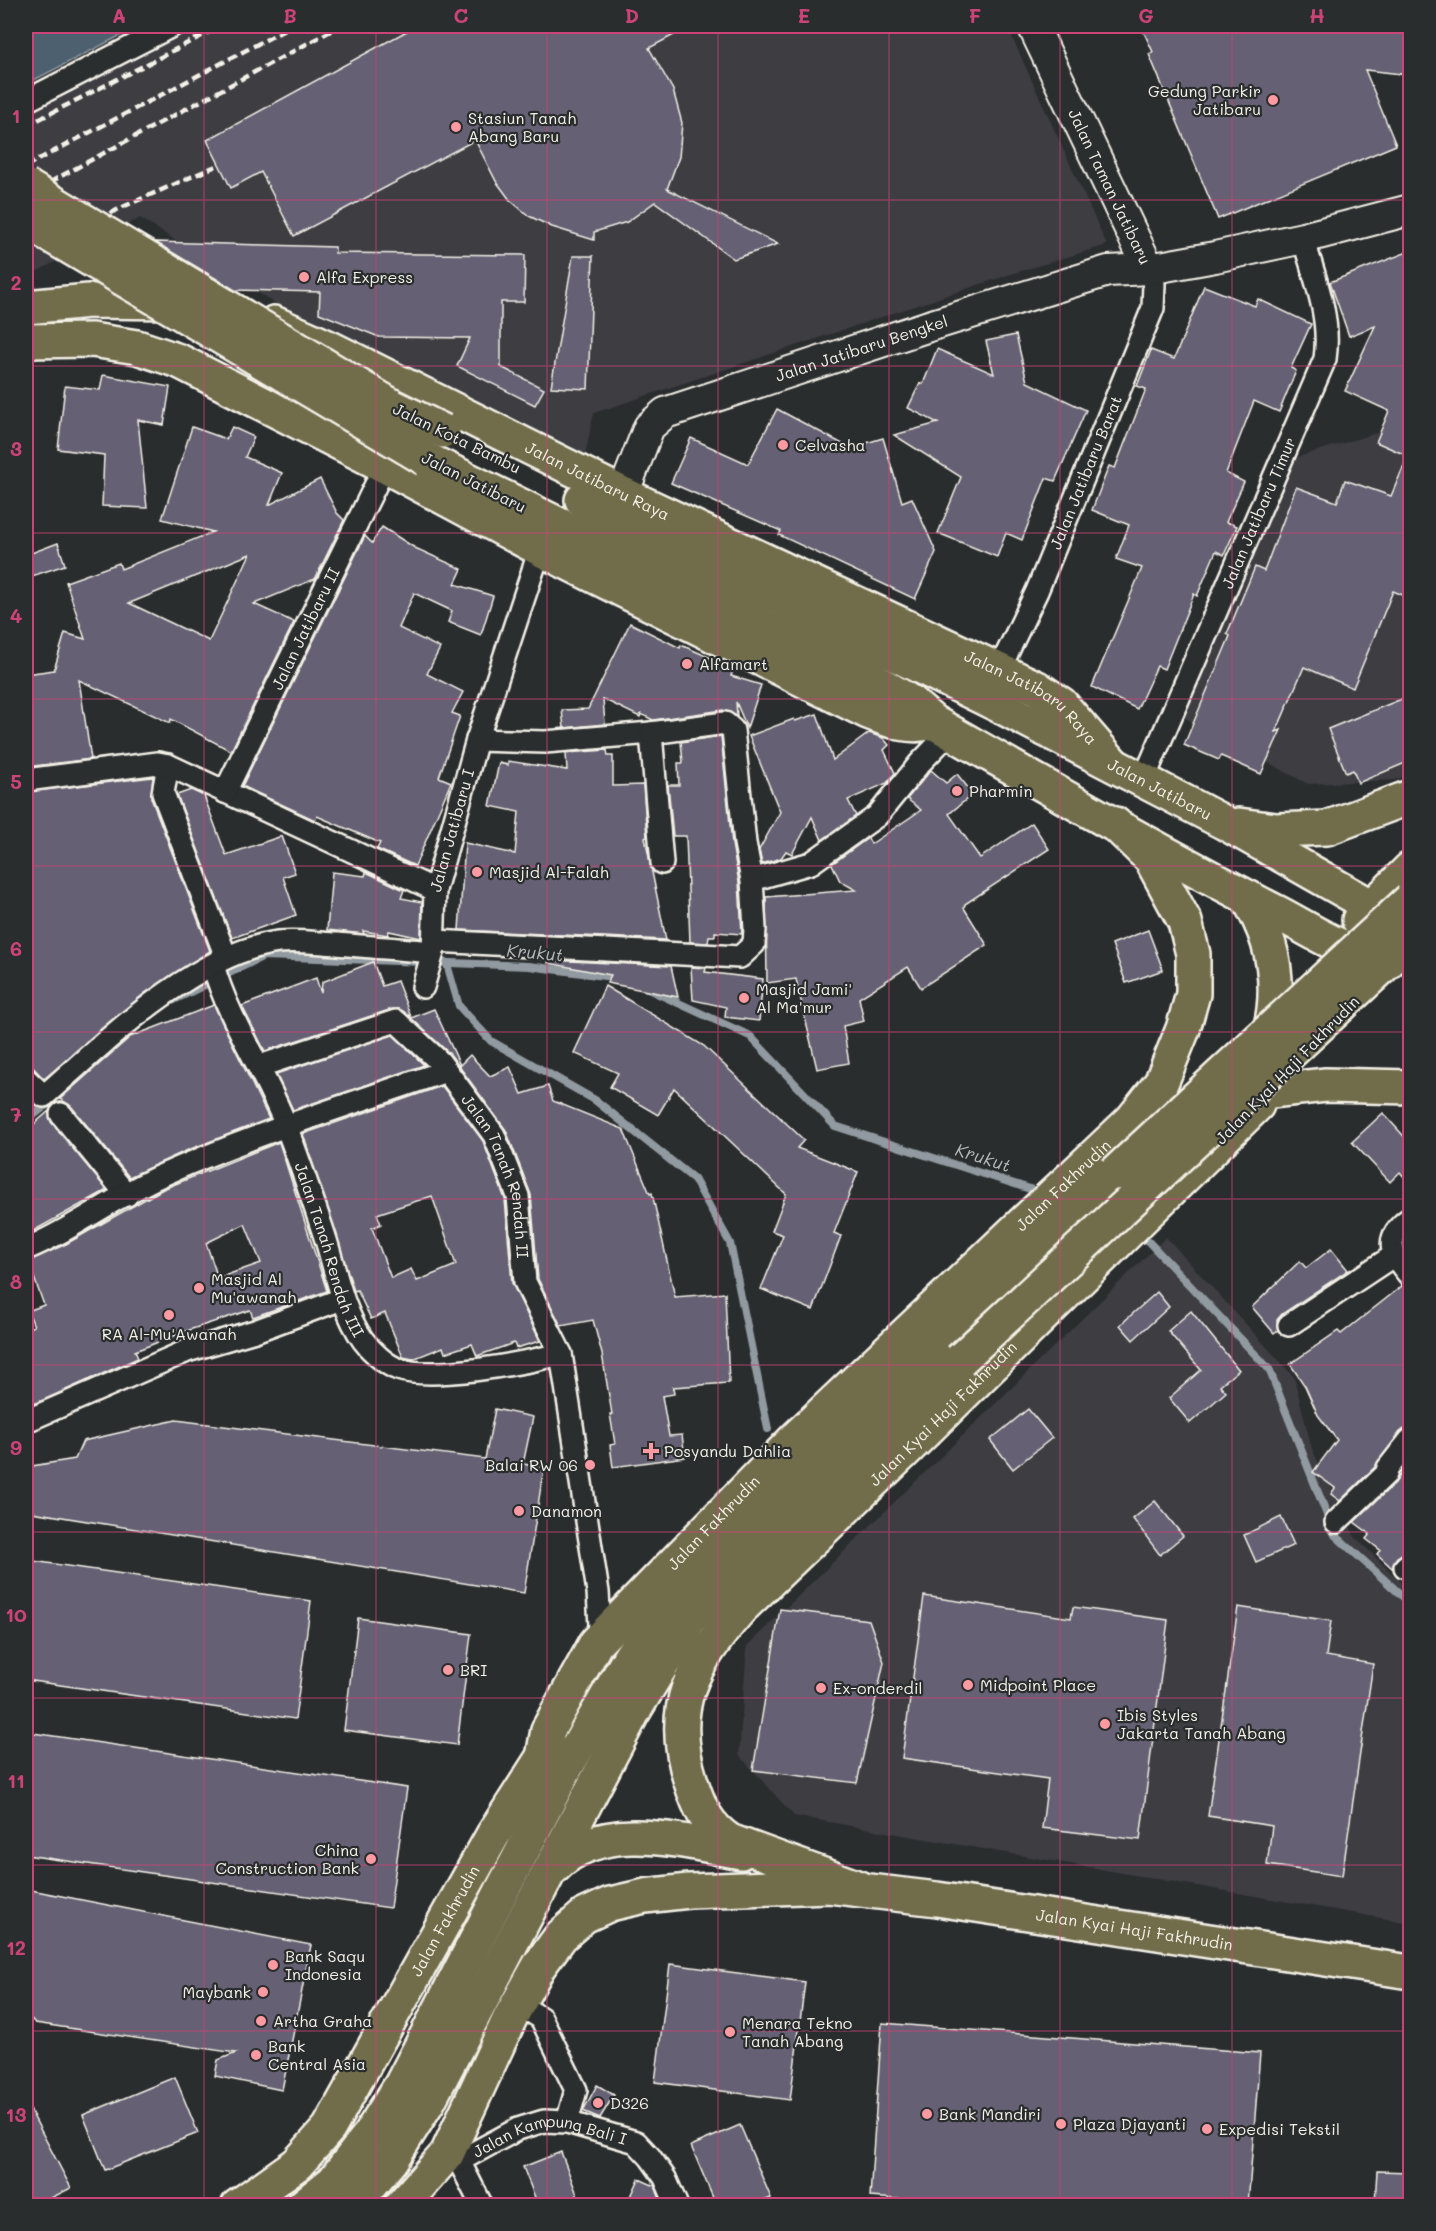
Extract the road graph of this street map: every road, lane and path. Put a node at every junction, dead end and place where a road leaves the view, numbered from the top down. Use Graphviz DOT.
graph roads {
  1 [pos="172,26"];
  2 [pos="1033,26"];
  3 [pos="26,101"];
  4 [pos="26,186"];
  5 [pos="1410,210"];
  6 [pos="26,221"];
  7 [pos="1303,238"];
  8 [pos="1149,269"];
  9 [pos="33,306"];
  10 [pos="297,332"];
  11 [pos="26,341"];
  12 [pos="263,404"];
  13 [pos="385,466"];
  14 [pos="623,494"];
  15 [pos="540,549"];
  16 [pos="906,658"];
  17 [pos="999,670"];
  18 [pos="942,727"];
  19 [pos="651,733"];
  20 [pos="477,740"];
  21 [pos="163,764"];
  22 [pos="1113,764"];
  23 [pos="26,780"];
  24 [pos="1143,781"];
  25 [pos="225,792"];
  26 [pos="1410,797"];
  27 [pos="1225,823"];
  28 [pos="1115,824"];
  29 [pos="662,863"];
  30 [pos="1410,868"];
  31 [pos="752,880"];
  32 [pos="435,890"];
  33 [pos="1246,897"];
  34 [pos="1410,900"];
  35 [pos="1373,906"];
  36 [pos="1410,929"];
  37 [pos="1410,940"];
  38 [pos="1337,943"];
  39 [pos="1410,953"];
  40 [pos="1370,956"];
  41 [pos="430,962"];
  42 [pos="219,971"];
  43 [pos="260,1066"];
  44 [pos="446,1071"];
  45 [pos="26,1079"];
  46 [pos="1410,1087"];
  47 [pos="1271,1091"];
  48 [pos="61,1114"];
  49 [pos="286,1126"];
  50 [pos="1234,1127"];
  51 [pos="127,1195"];
  52 [pos="1410,1218"];
  53 [pos="26,1249"];
  54 [pos="1393,1256"];
  55 [pos="1410,1276"];
  56 [pos="342,1299"];
  57 [pos="1289,1325"];
  58 [pos="949,1349"];
  59 [pos="561,1354"];
  60 [pos="26,1421"];
  61 [pos="1410,1440"];
  62 [pos="1336,1522"];
  63 [pos="664,1605"];
  64 [pos="596,1643"];
  65 [pos="543,1757"];
  66 [pos="778,1859"];
  67 [pos="550,1871"];
  68 [pos="859,1888"];
  69 [pos="1410,1972"];
  70 [pos="518,2004"];
  71 [pos="567,2122"];
  72 [pos="453,2157"];
  73 [pos="238,2205"];
  74 [pos="303,2205"];
  75 [pos="353,2205"];
  76 [pos="401,2205"];
  77 [pos="482,2205"];
  78 [pos="677,2205"];
  1 -- 3 [label="street"];
  2 -- 8 [label="street, Jalan Taman Jatibaru"];
  4 -- 16 [label="main road, Jalan Kota Bambu, bridge"];
  5 -- 7 [label="street, Jalan Taman Jatibaru"];
  6 -- 18 [label="main road, Jalan Jatibaru, bridge"];
  7 -- 8 [label="street, Jalan Taman Jatibaru"];
  7 -- 24 [label="street, Jalan Jatibaru Timur"];
  8 -- 14 [label="street, Jalan Jatibaru Bengkel"];
  8 -- 17 [label="street, Jalan Jatibaru Barat"];
  9 -- 10 [label="main road, Jalan Jatibaru Raya"];
  10 -- 12 [label="main road"];
  10 -- 14 [label="main road, Jalan Jatibaru Raya"];
  11 -- 12 [label="main road, Jalan Jatibaru"];
  12 -- 13 [label="main road, Jalan Jatibaru"];
  13 -- 15 [label="main road, Jalan Jatibaru"];
  13 -- 25 [label="street, Jalan Jatibaru II"];
  14 -- 17 [label="main road, Jalan Jatibaru Raya"];
  15 -- 18 [label="main road, Jalan Jatibaru"];
  15 -- 20 [label="street, Jalan Jatibaru I"];
  16 -- 22 [label="main road, Jalan Jatibaru"];
  17 -- 22 [label="main road, Jalan Jatibaru Raya"];
  18 -- 28 [label="main road, Jalan Jatibaru"];
  18 -- 31 [label="street"];
  19 -- 20 [label="street"];
  19 -- 29 [label="street"];
  19 -- 31 [label="street"];
  20 -- 32 [label="street, Jalan Jatibaru I"];
  21 -- 23 [label="street"];
  21 -- 25 [label="street, Jalan Jatibaru I"];
  21 -- 42 [label="street, Jalan Tanah Rendah III"];
  22 -- 24 [label="main road, Jalan Jatibaru"];
  24 -- 27 [label="main road, Jalan Jatibaru"];
  25 -- 32 [label="street, Jalan Jatibaru I"];
  26 -- 27 [label="main road"];
  27 -- 35 [label="main road, Jalan Jatibaru"];
  28 -- 33 [label="main road, Jalan Jatibaru"];
  28 -- 64 [label="main road, Jalan Fakhrudin"];
  30 -- 35 [label="main road"];
  31 -- 41 [label="street"];
  32 -- 41 [label="street"];
  33 -- 38 [label="main road, Jalan Jatibaru"];
  33 -- 50 [label="main road"];
  34 -- 58 [label="main road, Jalan Fakhrudin, bridge"];
  35 -- 36 [label="main road, Jalan Jatibaru"];
  35 -- 38 [label="main road"];
  35 -- 40 [label="main road, Jalan Kyai Haji Fakhrudin"];
  37 -- 58 [label="main road, Jalan Fakhrudin, bridge"];
  38 -- 40 [label="main road, Jalan Jatibaru"];
  39 -- 40 [label="main road, Jalan Jatibaru"];
  40 -- 47 [label="main road, Jalan Kyai Haji Fakhrudin"];
  41 -- 42 [label="street"];
  42 -- 43 [label="street, Jalan Tanah Rendah III"];
  42 -- 45 [label="street"];
  43 -- 44 [label="street, Jalan Tanah Rendah II"];
  43 -- 49 [label="street, Jalan Tanah Rendah III"];
  44 -- 49 [label="street"];
  44 -- 59 [label="street, Jalan Tanah Rendah II"];
  46 -- 47 [label="main road"];
  47 -- 50 [label="main road, Jalan Kyai Haji Fakhrudin"];
  48 -- 51 [label="street"];
  49 -- 51 [label="street"];
  49 -- 56 [label="street, Jalan Tanah Rendah III"];
  50 -- 66 [label="main road, Jalan Kyai Haji Fakhrudin"];
  51 -- 53 [label="street"];
  52 -- 54 [label="street"];
  54 -- 55 [label="street"];
  54 -- 57 [label="street"];
  56 -- 59 [label="street, Jalan Tanah Rendah III"];
  56 -- 60 [label="street"];
  58 -- 63 [label="main road, Jalan Fakhrudin"];
  58 -- 67 [label="main road, Jalan Fakhrudin"];
  59 -- 64 [label="street, Jalan Tanah Rendah II"];
  61 -- 62 [label="street"];
  63 -- 65 [label="main road"];
  63 -- 74 [label="main road, Jalan Fakhrudin"];
  64 -- 65 [label="main road, Jalan Fakhrudin"];
  65 -- 73 [label="main road, Jalan Fakhrudin"];
  66 -- 67 [label="main road"];
  66 -- 68 [label="main road, Jalan Kyai Haji Fakhrudin"];
  67 -- 75 [label="main road, Jalan Fakhrudin"];
  68 -- 69 [label="main road, Jalan Kyai Haji Fakhrudin"];
  68 -- 70 [label="main road, Jalan Kyai Haji Fakhrudin"];
  70 -- 71 [label="street"];
  70 -- 72 [label="main road"];
  71 -- 72 [label="street, Jalan Kampung Bali I"];
  71 -- 78 [label="street, Jalan Kampung Bali I"];
  72 -- 76 [label="main road"];
  72 -- 77 [label="street"];
}
